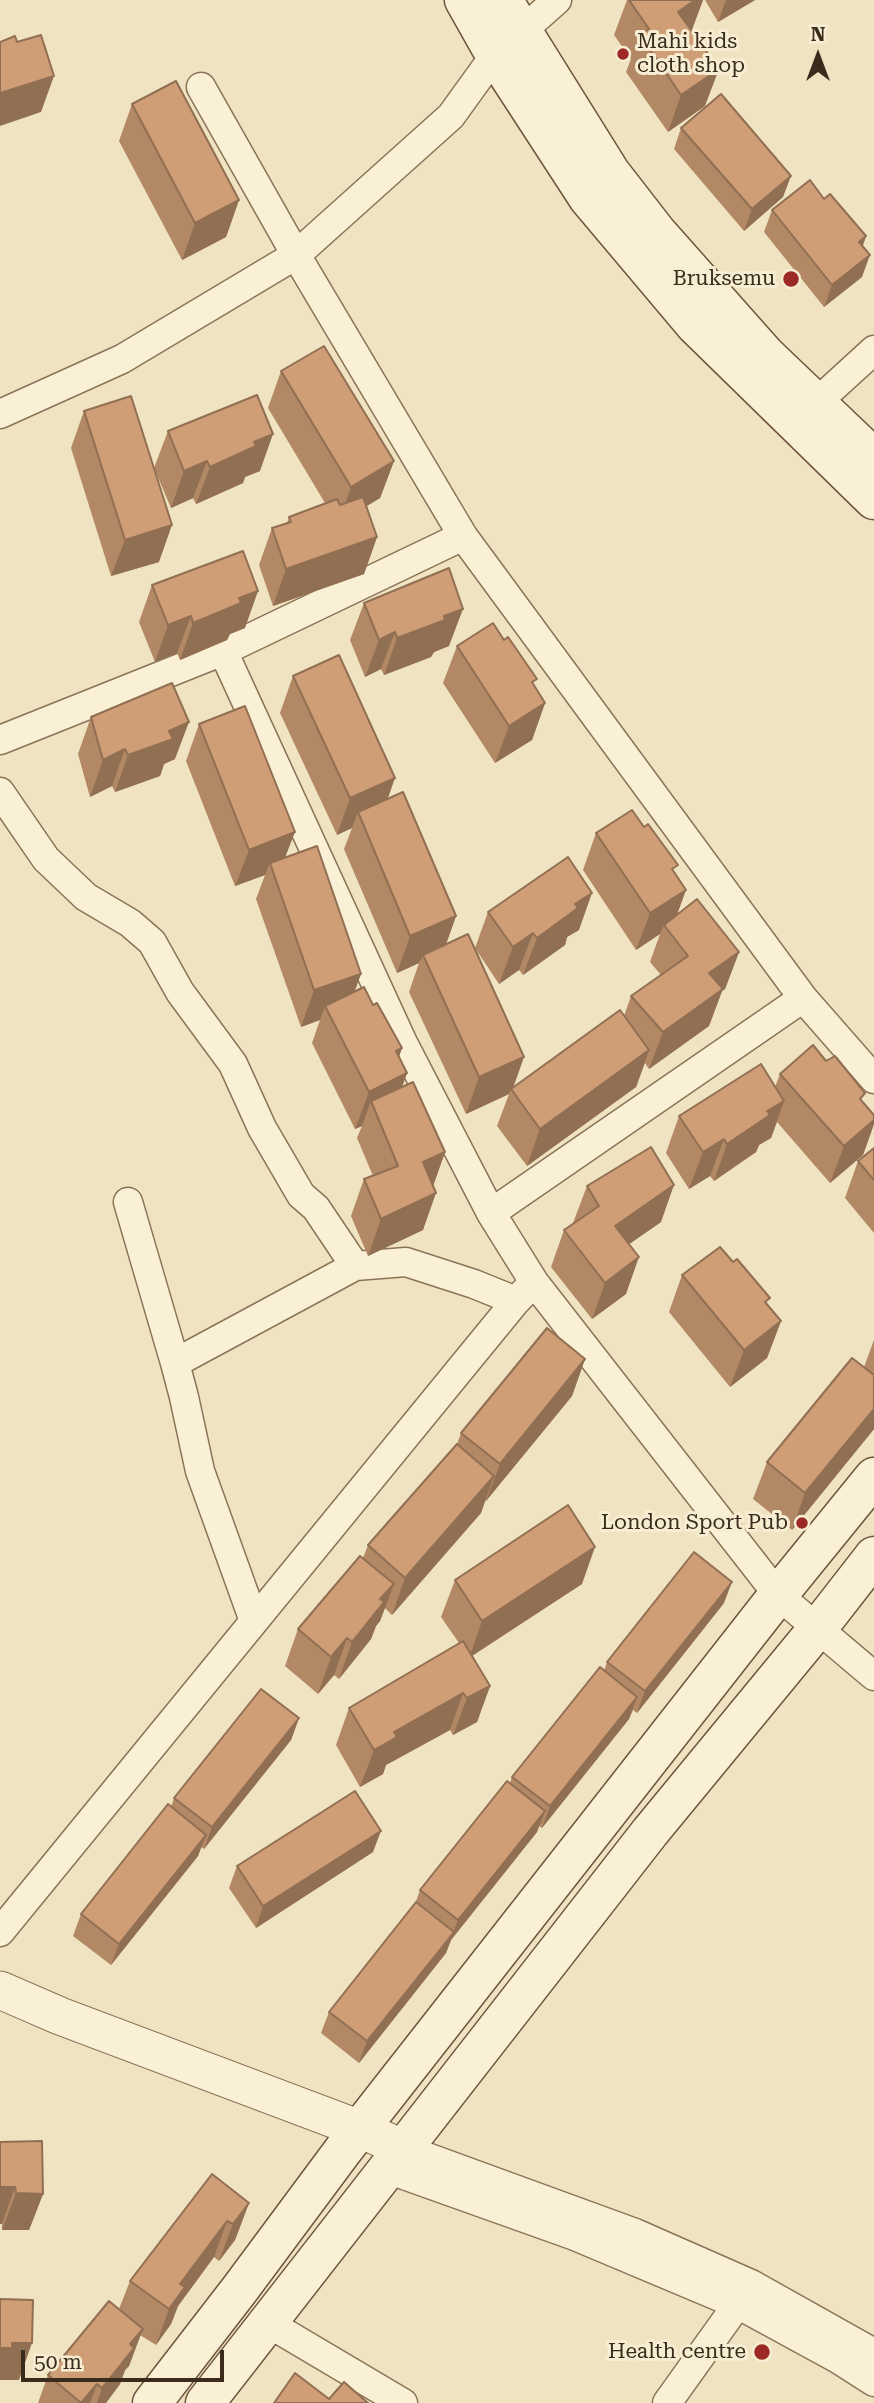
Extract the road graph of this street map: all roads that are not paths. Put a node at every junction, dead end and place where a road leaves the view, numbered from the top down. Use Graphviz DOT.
graph roads {
  1 [pos="464,0"];
  2 [pos="557,0"];
  3 [pos="507,29"];
  4 [pos="201,87"];
  5 [pos="296,255"];
  6 [pos="874,350"];
  7 [pos="816,403"];
  8 [pos="0,414"];
  9 [pos="874,458"];
  10 [pos="874,500"];
  11 [pos="463,537"];
  12 [pos="223,652"];
  13 [pos="0,740"];
  14 [pos="0,792"];
  15 [pos="803,998"];
  16 [pos="874,1079"];
  17 [pos="128,1202"];
  18 [pos="491,1213"];
  19 [pos="355,1266"];
  20 [pos="525,1291"];
  21 [pos="175,1363"];
  22 [pos="874,1477"];
  23 [pos="874,1556"];
  24 [pos="778,1595"];
  25 [pos="254,1621"];
  26 [pos="818,1629"];
  27 [pos="874,1676"];
  28 [pos="0,1932"];
  29 [pos="0,1990"];
  30 [pos="0,2018"];
  31 [pos="352,2139"];
  32 [pos="395,2159"];
  33 [pos="745,2294"];
  34 [pos="268,2323"];
  35 [pos="874,2354"];
  36 [pos="874,2382"];
  37 [pos="152,2403"];
  38 [pos="205,2403"];
  39 [pos="402,2403"];
  40 [pos="667,2403"];
  1 -- 3 [label="main road"];
  2 -- 3 [label="street"];
  3 -- 5 [label="street"];
  3 -- 7 [label="main road"];
  3 -- 10 [label="main road"];
  4 -- 5 [label="street"];
  5 -- 8 [label="street"];
  5 -- 11 [label="street"];
  6 -- 7 [label="street"];
  7 -- 9 [label="main road"];
  11 -- 12 [label="street"];
  11 -- 15 [label="street"];
  12 -- 13 [label="street"];
  12 -- 18 [label="street"];
  14 -- 19 [label="street"];
  15 -- 16 [label="street"];
  15 -- 18 [label="street"];
  17 -- 21 [label="street"];
  18 -- 20 [label="street"];
  19 -- 20 [label="street"];
  19 -- 21 [label="street"];
  20 -- 24 [label="street"];
  20 -- 25 [label="street"];
  21 -- 25 [label="street"];
  22 -- 24 [label="main road"];
  23 -- 26 [label="main road"];
  24 -- 26 [label="street"];
  24 -- 31 [label="main road"];
  25 -- 28 [label="street"];
  26 -- 27 [label="street"];
  26 -- 32 [label="main road"];
  29 -- 31 [label="street"];
  30 -- 31 [label="street"];
  31 -- 32 [label="street"];
  31 -- 37 [label="main road"];
  32 -- 33 [label="street"];
  32 -- 34 [label="main road"];
  33 -- 35 [label="street"];
  33 -- 36 [label="street"];
  33 -- 40 [label="street"];
  34 -- 38 [label="main road"];
  34 -- 39 [label="street"];
}
